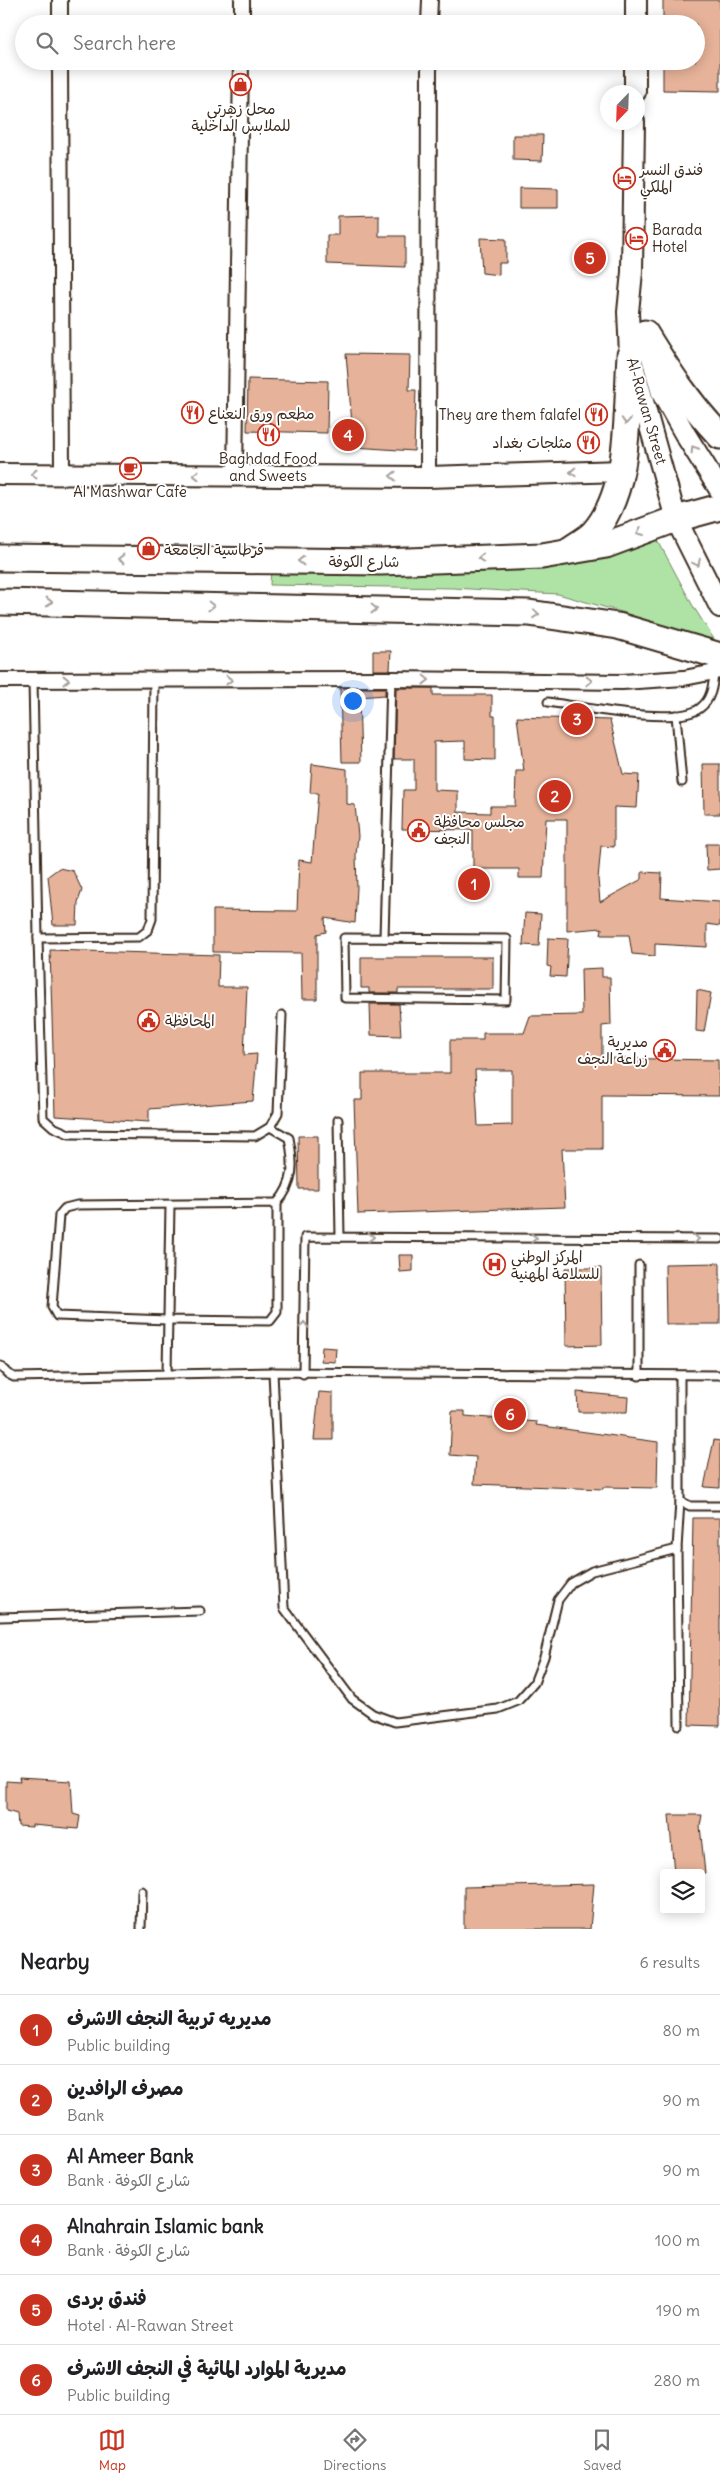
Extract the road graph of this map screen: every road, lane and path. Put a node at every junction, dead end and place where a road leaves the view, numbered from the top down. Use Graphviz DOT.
graph roads {
  1 [pos="60,0"];
  2 [pos="242,0"];
  3 [pos="430,0"];
  4 [pos="636,0"];
  5 [pos="60,15"];
  6 [pos="242,15"];
  7 [pos="430,15"];
  8 [pos="636,15"];
  9 [pos="60,70"];
  10 [pos="241,70"];
  11 [pos="429,70"];
  12 [pos="635,70"];
  13 [pos="635,85"];
  14 [pos="634,130"];
  15 [pos="632,272"];
  16 [pos="645,333"];
  17 [pos="630,355"];
  18 [pos="720,436"];
  19 [pos="622,471"];
  20 [pos="0,474"];
  21 [pos="62,474"];
  22 [pos="235,476"];
  23 [pos="428,477"];
  24 [pos="720,490"];
  25 [pos="720,507"];
  26 [pos="676,519"];
  27 [pos="564,554"];
  28 [pos="0,558"];
  29 [pos="0,602"];
  30 [pos="720,607"];
  31 [pos="718,667"];
  32 [pos="391,679"];
  33 [pos="0,680"];
  34 [pos="33,680"];
  35 [pos="154,681"];
  36 [pos="548,702"];
  37 [pos="676,715"];
  38 [pos="682,782"];
  39 [pos="38,938"];
  40 [pos="384,938"];
  41 [pos="282,1014"];
  42 [pos="338,1120"];
  43 [pos="270,1127"];
  44 [pos="277,1203"];
  45 [pos="170,1205"];
  46 [pos="340,1237"];
  47 [pos="720,1239"];
  48 [pos="639,1265"];
  49 [pos="168,1320"];
  50 [pos="1,1369"];
  51 [pos="273,1372"];
  52 [pos="167,1373"];
  53 [pos="303,1374"];
  54 [pos="720,1375"];
  55 [pos="639,1376"];
  56 [pos="680,1376"];
  57 [pos="680,1501"];
  58 [pos="720,1506"];
  59 [pos="677,1549"];
  60 [pos="200,1611"];
  61 [pos="0,1617"];
  62 [pos="679,1725"];
  63 [pos="142,1891"];
  64 [pos="141,1929"];
  1 -- 5 [label="street"];
  2 -- 6 [label="street"];
  3 -- 7 [label="street"];
  4 -- 8 [label="main road"];
  9 -- 21 [label="street"];
  10 -- 22 [label="street"];
  11 -- 23 [label="street"];
  12 -- 13 [label="main road"];
  14 -- 15 [label="main road, Al-Rawan Street"];
  15 -- 16 [label="main road, Al-Rawan Street"];
  15 -- 17 [label="main road, Al-Rawan Street"];
  16 -- 18 [label="highway"];
  24 -- 16 [label="main road, Al-Rawan Street, one-way"];
  17 -- 19 [label="highway, one-way"];
  17 -- 26 [label="main road, Al-Rawan Street"];
  19 -- 23 [label="main road, one-way"];
  19 -- 27 [label="highway"];
  21 -- 20 [label="main road, one-way"];
  22 -- 21 [label="main road, one-way"];
  23 -- 22 [label="main road, one-way"];
  25 -- 26 [label="highway, شارع الكوفة"];
  26 -- 27 [label="highway, شارع الكوفة, one-way"];
  26 -- 30 [label="main road, Al-Rawan Street, one-way"];
  27 -- 28 [label="highway, شارع الكوفة, one-way"];
  29 -- 31 [label="highway, one-way"];
  32 -- 31 [label="street, one-way"];
  31 -- 37 [label="lane"];
  35 -- 32 [label="street, one-way"];
  32 -- 40 [label="lane"];
  33 -- 34 [label="street"];
  34 -- 35 [label="street, one-way"];
  34 -- 39 [label="lane"];
  35 -- 39 [label="lane"];
  36 -- 37 [label="lane"];
  37 -- 38 [label="lane"];
  39 -- 43 [label="lane"];
  40 -- 40 [label="lane"];
  41 -- 43 [label="lane"];
  42 -- 46 [label="lane"];
  43 -- 44 [label="lane"];
  44 -- 45 [label="lane"];
  44 -- 49 [label="lane"];
  45 -- 49 [label="lane"];
  45 -- 49 [label="lane"];
  46 -- 47 [label="lane, one-way"];
  53 -- 46 [label="lane, one-way"];
  48 -- 55 [label="lane"];
  49 -- 52 [label="lane"];
  50 -- 52 [label="lane"];
  51 -- 52 [label="lane"];
  51 -- 53 [label="lane"];
  51 -- 59 [label="lane"];
  53 -- 55 [label="lane"];
  54 -- 56 [label="lane"];
  55 -- 56 [label="lane"];
  56 -- 57 [label="lane"];
  57 -- 58 [label="lane"];
  57 -- 59 [label="lane"];
  59 -- 62 [label="lane"];
  60 -- 61 [label="lane"];
  63 -- 64 [label="lane"];
}
